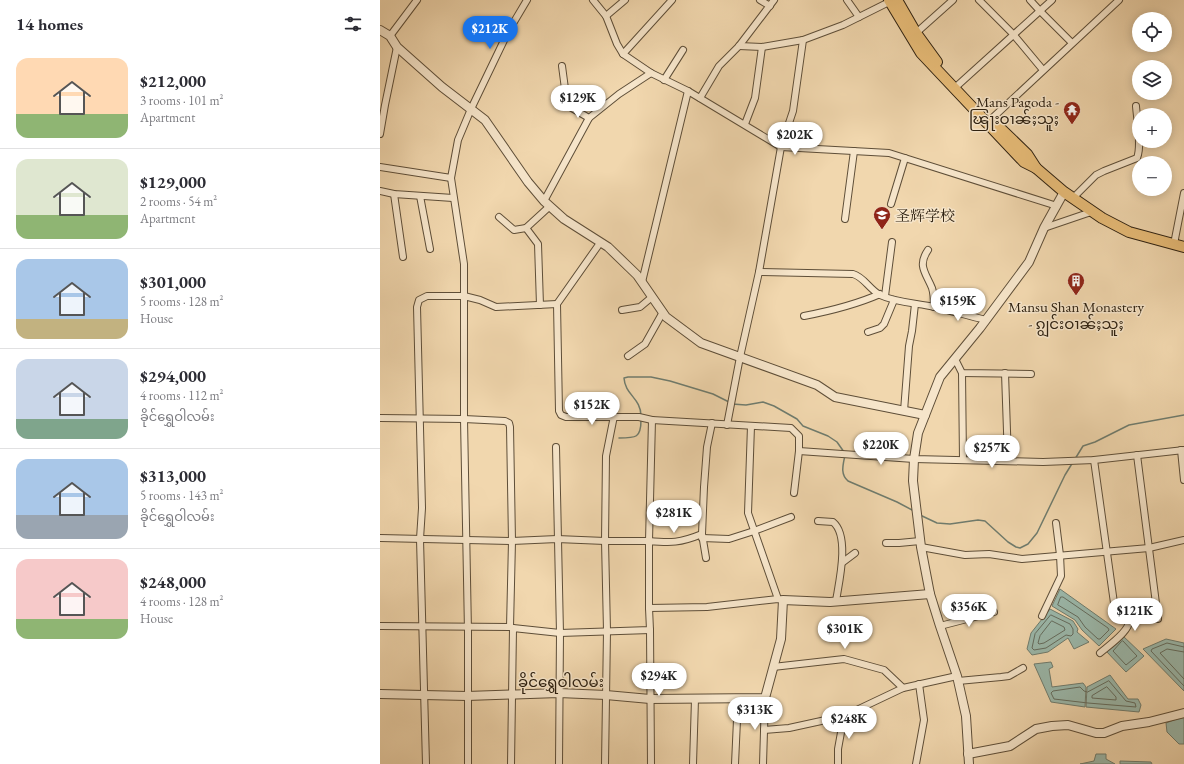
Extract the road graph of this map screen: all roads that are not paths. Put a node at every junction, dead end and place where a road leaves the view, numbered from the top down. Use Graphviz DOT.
graph roads {
  1 [pos="417,0"];
  2 [pos="527,0"];
  3 [pos="593,0"];
  4 [pos="625,0"];
  5 [pos="672,0"];
  6 [pos="760,0"];
  7 [pos="774,0"];
  8 [pos="847,0"];
  9 [pos="953,0"];
  10 [pos="979,0"];
  11 [pos="1030,0"];
  12 [pos="1052,0"];
  13 [pos="1118,0"];
  14 [pos="892,1"];
  15 [pos="770,6"];
  16 [pos="1040,11"];
  17 [pos="606,16"];
  18 [pos="858,17"];
  19 [pos="380,30"];
  20 [pos="916,33"];
  21 [pos="1013,34"];
  22 [pos="390,36"];
  23 [pos="803,40"];
  24 [pos="1072,43"];
  25 [pos="398,46"];
  26 [pos="739,46"];
  27 [pos="762,47"];
  28 [pos="683,50"];
  29 [pos="623,54"];
  30 [pos="562,66"];
  31 [pos="1043,70"];
  32 [pos="651,73"];
  33 [pos="664,80"];
  34 [pos="958,85"];
  35 [pos="688,91"];
  36 [pos="700,98"];
  37 [pos="1136,106"];
  38 [pos="471,109"];
  39 [pos="589,118"];
  40 [pos="988,121"];
  41 [pos="745,124"];
  42 [pos="380,134"];
  43 [pos="781,147"];
  44 [pos="854,151"];
  45 [pos="905,158"];
  46 [pos="380,167"];
  47 [pos="451,178"];
  48 [pos="380,191"];
  49 [pos="1064,192"];
  50 [pos="1184,193"];
  51 [pos="394,194"];
  52 [pos="420,196"];
  53 [pos="453,198"];
  54 [pos="1073,198"];
  55 [pos="547,203"];
  56 [pos="890,204"];
  57 [pos="1057,206"];
  58 [pos="1094,212"];
  59 [pos="499,217"];
  60 [pos="845,219"];
  61 [pos="526,228"];
  62 [pos="1044,228"];
  63 [pos="600,242"];
  64 [pos="892,242"];
  65 [pos="1180,245"];
  66 [pos="430,249"];
  67 [pos="928,250"];
  68 [pos="403,257"];
  69 [pos="759,272"];
  70 [pos="642,282"];
  71 [pos="882,295"];
  72 [pos="464,296"];
  73 [pos="652,297"];
  74 [pos="894,300"];
  75 [pos="557,304"];
  76 [pos="915,304"];
  77 [pos="540,305"];
  78 [pos="934,307"];
  79 [pos="622,310"];
  80 [pos="663,312"];
  81 [pos="804,316"];
  82 [pos="986,320"];
  83 [pos="868,332"];
  84 [pos="628,356"];
  85 [pos="740,357"];
  86 [pos="954,359"];
  87 [pos="962,373"];
  88 [pos="1006,373"];
  89 [pos="1030,374"];
  90 [pos="904,411"];
  91 [pos="925,414"];
  92 [pos="614,416"];
  93 [pos="380,418"];
  94 [pos="420,419"];
  95 [pos="464,419"];
  96 [pos="652,420"];
  97 [pos="712,423"];
  98 [pos="727,425"];
  99 [pos="752,426"];
  100 [pos="556,447"];
  101 [pos="1182,450"];
  102 [pos="799,451"];
  103 [pos="1137,455"];
  104 [pos="914,459"];
  105 [pos="963,460"];
  106 [pos="1008,460"];
  107 [pos="1094,460"];
  108 [pos="1184,480"];
  109 [pos="794,493"];
  110 [pos="792,517"];
  111 [pos="818,521"];
  112 [pos="1056,523"];
  113 [pos="754,531"];
  114 [pos="702,536"];
  115 [pos="380,538"];
  116 [pos="420,539"];
  117 [pos="466,539"];
  118 [pos="557,539"];
  119 [pos="1184,540"];
  120 [pos="512,541"];
  121 [pos="605,541"];
  122 [pos="649,541"];
  123 [pos="886,542"];
  124 [pos="920,544"];
  125 [pos="1149,548"];
  126 [pos="1107,551"];
  127 [pos="855,553"];
  128 [pos="1060,556"];
  129 [pos="706,558"];
  130 [pos="843,562"];
  131 [pos="930,594"];
  132 [pos="780,599"];
  133 [pos="836,601"];
  134 [pos="649,608"];
  135 [pos="994,612"];
  136 [pos="1042,616"];
  137 [pos="1158,619"];
  138 [pos="380,626"];
  139 [pos="422,626"];
  140 [pos="940,626"];
  141 [pos="468,627"];
  142 [pos="512,627"];
  143 [pos="650,630"];
  144 [pos="607,631"];
  145 [pos="560,633"];
  146 [pos="1100,653"];
  147 [pos="773,667"];
  148 [pos="1023,668"];
  149 [pos="958,678"];
  150 [pos="919,684"];
  151 [pos="903,688"];
  152 [pos="559,693"];
  153 [pos="380,694"];
  154 [pos="513,694"];
  155 [pos="606,695"];
  156 [pos="425,696"];
  157 [pos="467,696"];
  158 [pos="695,698"];
  159 [pos="738,698"];
  160 [pos="765,698"];
  161 [pos="650,699"];
  162 [pos="1184,713"];
  163 [pos="844,716"];
  164 [pos="764,730"];
  165 [pos="968,754"];
  166 [pos="426,764"];
  167 [pos="468,764"];
  168 [pos="511,764"];
  169 [pos="559,764"];
  170 [pos="605,764"];
  171 [pos="651,764"];
  172 [pos="693,764"];
  173 [pos="735,764"];
  174 [pos="763,764"];
  175 [pos="838,764"];
  176 [pos="916,764"];
  177 [pos="970,764"];
  1 -- 22 [label="street"];
  2 -- 38 [label="street"];
  3 -- 17 [label="street"];
  4 -- 17 [label="street"];
  5 -- 29 [label="street"];
  6 -- 15 [label="street"];
  7 -- 15 [label="street"];
  8 -- 18 [label="street"];
  9 -- 20 [label="street"];
  10 -- 21 [label="street"];
  11 -- 16 [label="street"];
  12 -- 16 [label="street"];
  13 -- 24 [label="street"];
  14 -- 18 [label="street"];
  14 -- 20 [label="main road"];
  14 -- 40 [label="main road"];
  15 -- 26 [label="street"];
  16 -- 21 [label="street"];
  16 -- 24 [label="street"];
  17 -- 29 [label="street"];
  18 -- 23 [label="street"];
  19 -- 22 [label="street"];
  20 -- 34 [label="main road"];
  21 -- 31 [label="street"];
  21 -- 34 [label="street"];
  22 -- 25 [label="street"];
  23 -- 27 [label="street"];
  23 -- 43 [label="street"];
  24 -- 31 [label="street"];
  25 -- 38 [label="street"];
  25 -- 42 [label="street"];
  26 -- 27 [label="street"];
  26 -- 36 [label="street"];
  27 -- 41 [label="street"];
  28 -- 33 [label="street"];
  29 -- 32 [label="street"];
  30 -- 39 [label="street"];
  31 -- 40 [label="street"];
  32 -- 33 [label="street"];
  32 -- 39 [label="street"];
  33 -- 35 [label="street"];
  34 -- 40 [label="main road"];
  35 -- 36 [label="street"];
  35 -- 70 [label="street"];
  36 -- 41 [label="street"];
  37 -- 54 [label="street"];
  38 -- 47 [label="street"];
  38 -- 55 [label="street"];
  39 -- 55 [label="street"];
  40 -- 49 [label="main road"];
  41 -- 43 [label="street"];
  43 -- 44 [label="street"];
  43 -- 69 [label="street"];
  44 -- 45 [label="street"];
  44 -- 60 [label="street"];
  45 -- 56 [label="street"];
  45 -- 57 [label="street"];
  46 -- 47 [label="street"];
  47 -- 53 [label="street"];
  48 -- 51 [label="street"];
  49 -- 54 [label="main road"];
  49 -- 57 [label="street"];
  50 -- 65 [label="street"];
  51 -- 52 [label="street"];
  51 -- 68 [label="street"];
  52 -- 53 [label="street"];
  52 -- 66 [label="street"];
  53 -- 72 [label="street"];
  54 -- 58 [label="main road"];
  55 -- 61 [label="street"];
  55 -- 63 [label="street"];
  57 -- 62 [label="street"];
  58 -- 62 [label="street"];
  58 -- 65 [label="main road"];
  59 -- 61 [label="street"];
  61 -- 77 [label="street"];
  62 -- 82 [label="street"];
  63 -- 70 [label="street"];
  63 -- 75 [label="street"];
  64 -- 71 [label="street"];
  67 -- 78 [label="street"];
  69 -- 71 [label="street"];
  69 -- 85 [label="street"];
  70 -- 73 [label="street"];
  71 -- 74 [label="street"];
  71 -- 81 [label="street"];
  72 -- 77 [label="street"];
  72 -- 94 [label="street"];
  72 -- 95 [label="street"];
  73 -- 79 [label="street"];
  73 -- 80 [label="street"];
  74 -- 76 [label="street"];
  74 -- 83 [label="street"];
  75 -- 77 [label="street"];
  75 -- 92 [label="street"];
  76 -- 78 [label="street"];
  76 -- 90 [label="street"];
  78 -- 82 [label="street"];
  80 -- 84 [label="street"];
  80 -- 85 [label="street"];
  82 -- 86 [label="street"];
  85 -- 90 [label="street"];
  85 -- 98 [label="street"];
  86 -- 87 [label="street"];
  86 -- 91 [label="street"];
  87 -- 88 [label="street"];
  87 -- 105 [label="street"];
  88 -- 89 [label="street"];
  88 -- 106 [label="street"];
  90 -- 91 [label="street"];
  91 -- 104 [label="street"];
  92 -- 96 [label="street"];
  92 -- 121 [label="street"];
  93 -- 94 [label="street"];
  94 -- 95 [label="street"];
  94 -- 116 [label="street"];
  95 -- 117 [label="street"];
  95 -- 120 [label="street"];
  96 -- 97 [label="street"];
  96 -- 122 [label="street"];
  97 -- 98 [label="street"];
  97 -- 114 [label="street"];
  98 -- 99 [label="street"];
  99 -- 102 [label="street"];
  99 -- 113 [label="street"];
  100 -- 118 [label="street"];
  101 -- 103 [label="street"];
  101 -- 108 [label="street"];
  102 -- 104 [label="street"];
  102 -- 109 [label="street"];
  103 -- 107 [label="street"];
  103 -- 125 [label="street"];
  104 -- 105 [label="street"];
  104 -- 124 [label="street"];
  105 -- 106 [label="street"];
  106 -- 107 [label="street"];
  107 -- 126 [label="street"];
  110 -- 113 [label="street"];
  111 -- 130 [label="street"];
  112 -- 128 [label="street"];
  113 -- 114 [label="street"];
  113 -- 132 [label="street"];
  114 -- 122 [label="street"];
  114 -- 129 [label="street"];
  115 -- 116 [label="street"];
  116 -- 117 [label="street"];
  116 -- 139 [label="street"];
  117 -- 120 [label="street"];
  117 -- 141 [label="street"];
  118 -- 120 [label="street"];
  118 -- 121 [label="street"];
  118 -- 145 [label="street"];
  119 -- 125 [label="street"];
  120 -- 142 [label="street"];
  121 -- 122 [label="street"];
  121 -- 144 [label="street"];
  122 -- 134 [label="street"];
  123 -- 124 [label="street"];
  124 -- 128 [label="street"];
  124 -- 131 [label="street"];
  125 -- 126 [label="street"];
  125 -- 137 [label="street"];
  126 -- 128 [label="street"];
  126 -- 146 [label="street"];
  127 -- 130 [label="street"];
  128 -- 136 [label="street"];
  130 -- 133 [label="street"];
  131 -- 133 [label="street"];
  131 -- 140 [label="street"];
  132 -- 133 [label="street"];
  132 -- 134 [label="street"];
  132 -- 147 [label="street"];
  134 -- 143 [label="street"];
  135 -- 140 [label="street"];
  138 -- 139 [label="street"];
  139 -- 141 [label="street"];
  139 -- 156 [label="street"];
  140 -- 149 [label="street"];
  141 -- 142 [label="street"];
  141 -- 157 [label="street"];
  142 -- 145 [label="street"];
  142 -- 154 [label="street"];
  143 -- 144 [label="street"];
  143 -- 161 [label="street"];
  144 -- 145 [label="street"];
  144 -- 155 [label="street"];
  145 -- 152 [label="street"];
  147 -- 151 [label="street"];
  147 -- 160 [label="street"];
  148 -- 149 [label="street"];
  149 -- 150 [label="street"];
  149 -- 165 [label="street"];
  150 -- 151 [label="street"];
  150 -- 176 [label="street"];
  151 -- 163 [label="street"];
  152 -- 154 [label="street, ခိုင်ရွှေဝါလမ်း"];
  152 -- 155 [label="street, ခိုင်ရွှေဝါလမ်း"];
  152 -- 169 [label="street"];
  153 -- 156 [label="street, ခိုင်ရွှေဝါလမ်း"];
  154 -- 157 [label="street, ခိုင်ရွှေဝါလမ်း"];
  154 -- 168 [label="street"];
  155 -- 161 [label="street, ခိုင်ရွှေဝါလမ်း"];
  155 -- 170 [label="street"];
  156 -- 157 [label="street, ခိုင်ရွှေဝါလမ်း"];
  156 -- 166 [label="street"];
  157 -- 167 [label="street"];
  158 -- 159 [label="street, ခိုင်ရွှေဝါလမ်း"];
  158 -- 161 [label="street, ခိုင်ရွှေဝါလမ်း"];
  158 -- 172 [label="street"];
  159 -- 160 [label="street, ခိုင်ရွှေဝါလမ်း"];
  159 -- 173 [label="street"];
  160 -- 164 [label="street"];
  161 -- 171 [label="street"];
  162 -- 165 [label="street"];
  163 -- 164 [label="street"];
  163 -- 175 [label="street"];
  164 -- 174 [label="street"];
  165 -- 177 [label="street"];
}
